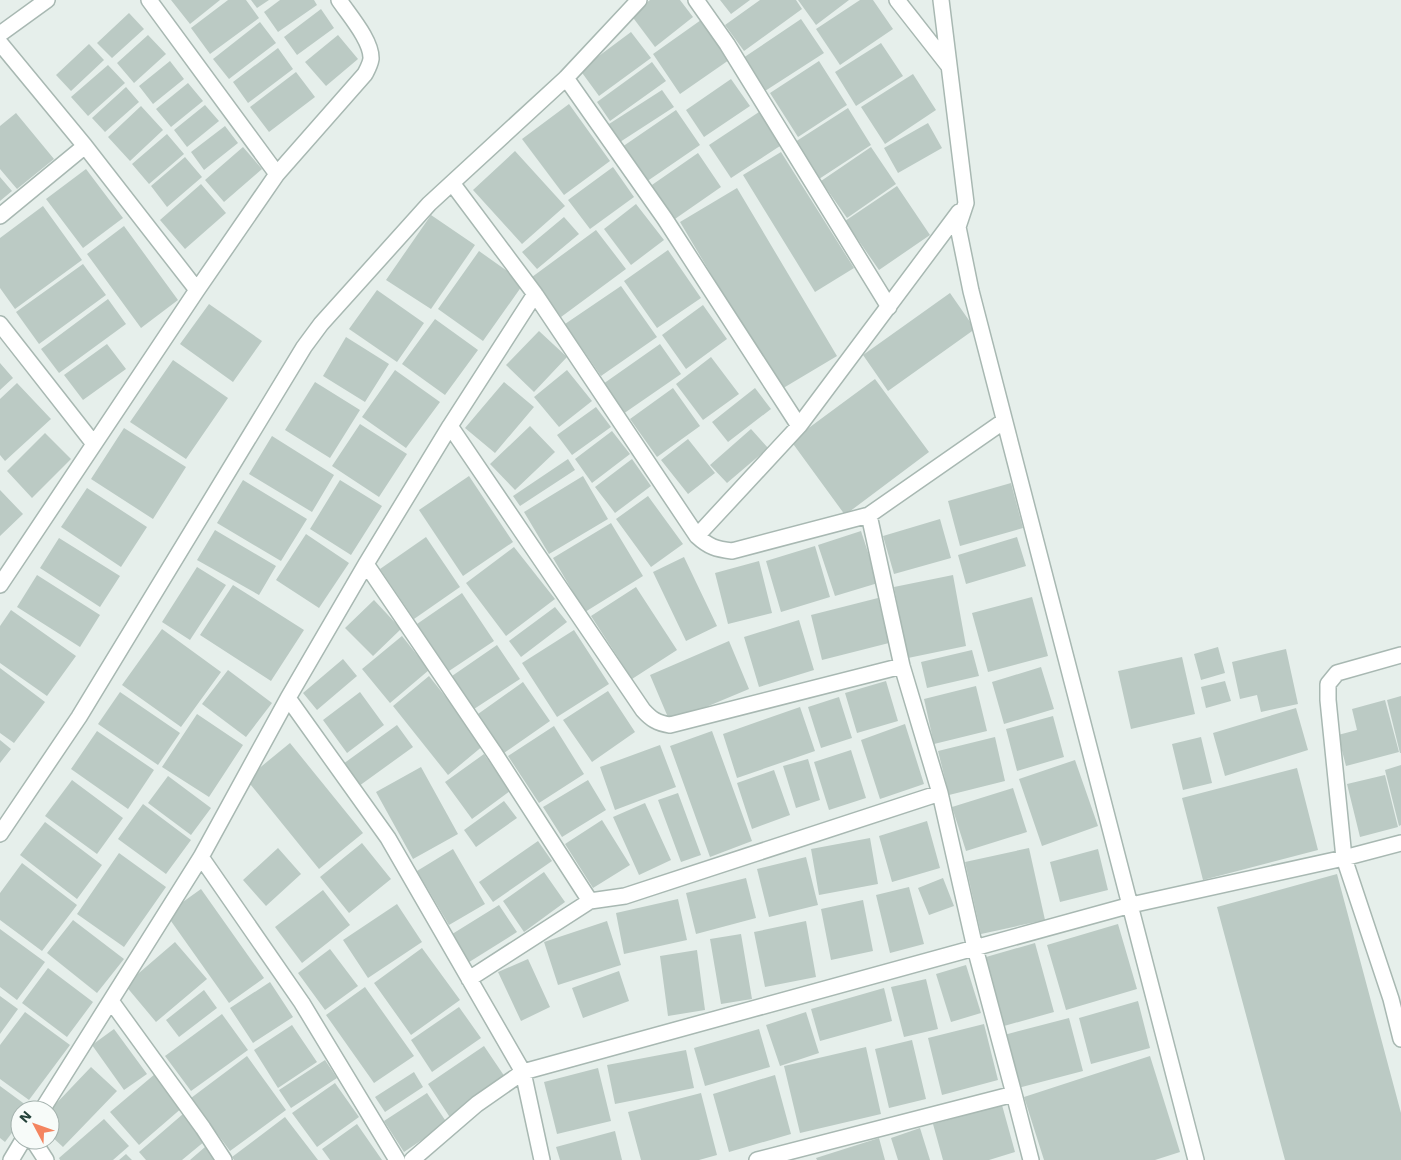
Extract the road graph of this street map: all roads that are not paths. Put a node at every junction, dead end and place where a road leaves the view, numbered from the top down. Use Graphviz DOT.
graph roads {
  1 [pos="47,0"];
  2 [pos="149,0"];
  3 [pos="339,0"];
  4 [pos="638,0"];
  5 [pos="696,0"];
  6 [pos="896,0"];
  7 [pos="941,0"];
  8 [pos="0,34"];
  9 [pos="0,43"];
  10 [pos="949,66"];
  11 [pos="566,78"];
  12 [pos="85,146"];
  13 [pos="277,174"];
  14 [pos="452,183"];
  15 [pos="966,203"];
  16 [pos="0,216"];
  17 [pos="197,290"];
  18 [pos="535,294"];
  19 [pos="889,307"];
  20 [pos="0,324"];
  21 [pos="1004,421"];
  22 [pos="450,426"];
  23 [pos="799,426"];
  24 [pos="94,444"];
  25 [pos="869,515"];
  26 [pos="697,536"];
  27 [pos="366,564"];
  28 [pos="0,585"];
  29 [pos="1401,655"];
  30 [pos="902,666"];
  31 [pos="288,698"];
  32 [pos="940,793"];
  33 [pos="0,834"];
  34 [pos="1401,843"];
  35 [pos="201,857"];
  36 [pos="1344,858"];
  37 [pos="590,901"];
  38 [pos="1131,905"];
  39 [pos="975,948"];
  40 [pos="469,979"];
  41 [pos="1396,997"];
  42 [pos="111,1001"];
  43 [pos="1401,1040"];
  44 [pos="523,1072"];
  45 [pos="1014,1094"];
  46 [pos="48,1100"];
  47 [pos="224,1160"];
  48 [pos="398,1160"];
  49 [pos="412,1160"];
  50 [pos="542,1160"];
  51 [pos="757,1160"];
  52 [pos="1031,1160"];
  53 [pos="1196,1160"];
  1 -- 8 [label="street"];
  2 -- 13 [label="street"];
  3 -- 13 [label="street"];
  4 -- 11 [label="street"];
  5 -- 19 [label="street"];
  6 -- 10 [label="street"];
  7 -- 10 [label="street"];
  9 -- 12 [label="street"];
  10 -- 15 [label="street"];
  11 -- 14 [label="street"];
  11 -- 23 [label="street"];
  12 -- 16 [label="street"];
  12 -- 17 [label="street"];
  13 -- 17 [label="street"];
  14 -- 18 [label="street"];
  14 -- 33 [label="street"];
  15 -- 19 [label="street"];
  15 -- 21 [label="street"];
  17 -- 24 [label="street"];
  18 -- 22 [label="street"];
  18 -- 26 [label="street"];
  19 -- 23 [label="street"];
  20 -- 24 [label="street"];
  21 -- 25 [label="street"];
  21 -- 38 [label="street"];
  22 -- 27 [label="street"];
  22 -- 30 [label="street"];
  23 -- 26 [label="street"];
  24 -- 28 [label="street"];
  25 -- 26 [label="street"];
  25 -- 30 [label="street"];
  27 -- 31 [label="street"];
  27 -- 37 [label="street"];
  29 -- 36 [label="street"];
  30 -- 32 [label="street"];
  31 -- 35 [label="street"];
  31 -- 40 [label="street"];
  32 -- 37 [label="street"];
  32 -- 39 [label="street"];
  34 -- 36 [label="street"];
  35 -- 42 [label="street"];
  35 -- 48 [label="street"];
  36 -- 38 [label="street"];
  36 -- 41 [label="street"];
  37 -- 40 [label="street"];
  38 -- 39 [label="street"];
  38 -- 53 [label="street"];
  39 -- 44 [label="street"];
  39 -- 45 [label="street"];
  40 -- 44 [label="street"];
  41 -- 43 [label="street"];
  42 -- 46 [label="street"];
  42 -- 47 [label="street"];
  44 -- 49 [label="street"];
  44 -- 50 [label="street"];
  45 -- 51 [label="street"];
  45 -- 52 [label="street"];
}
